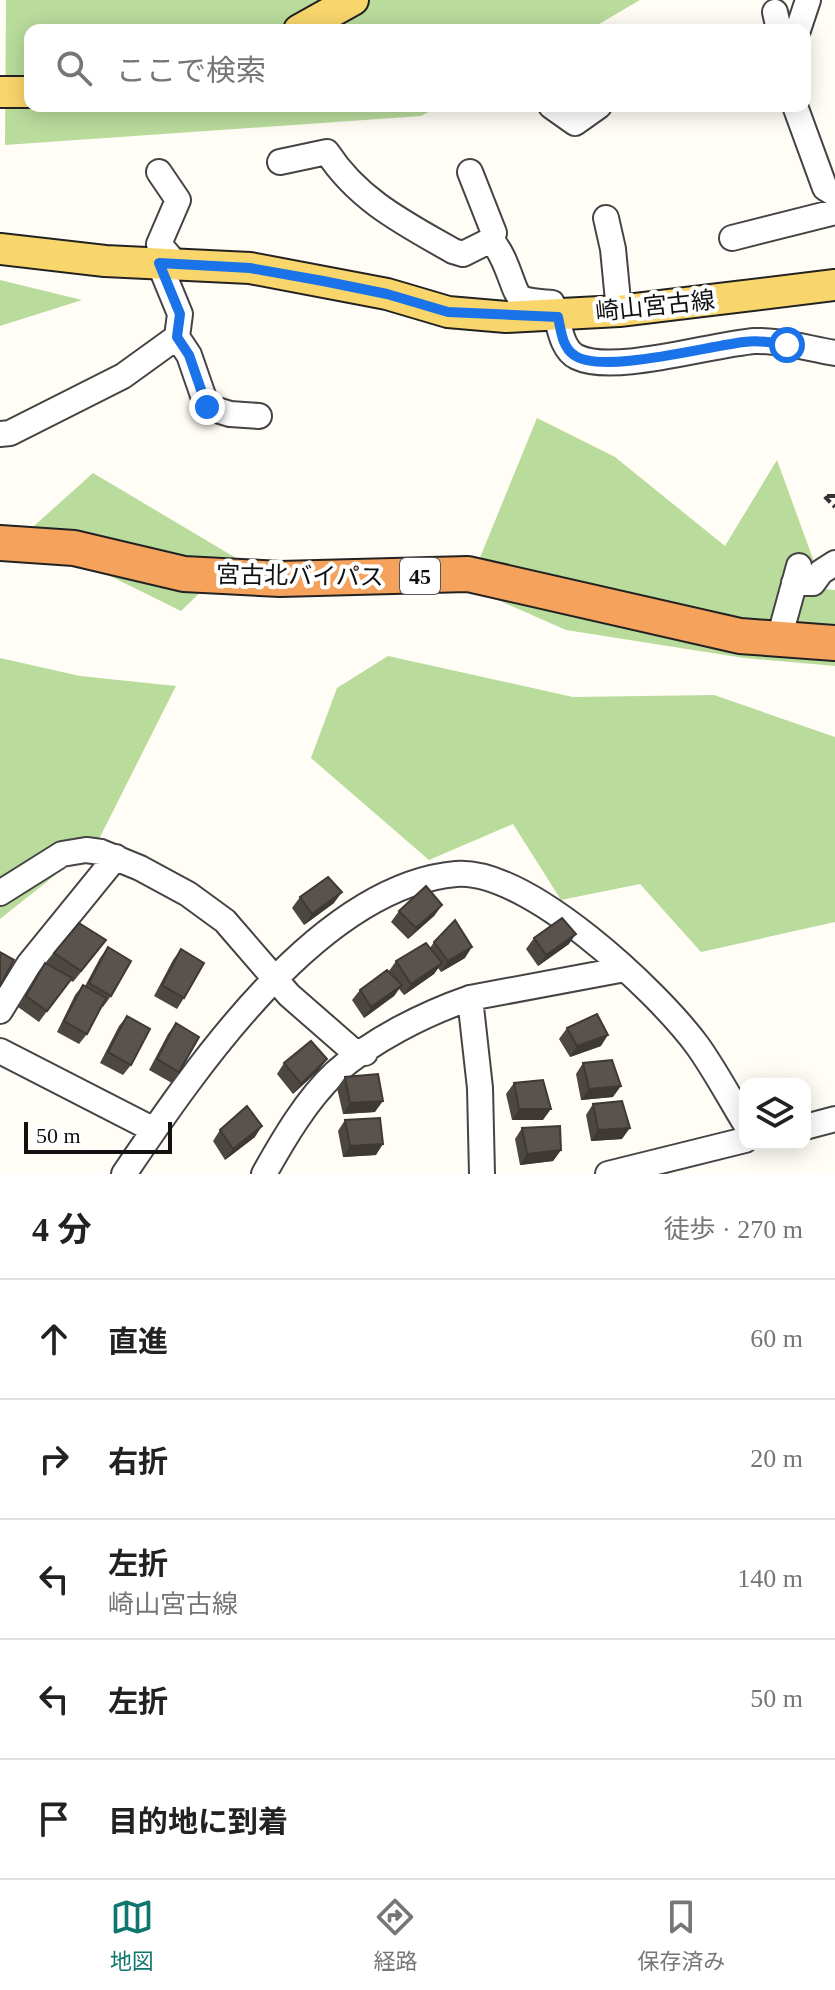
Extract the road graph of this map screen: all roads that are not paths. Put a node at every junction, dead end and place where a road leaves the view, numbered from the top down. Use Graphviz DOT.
graph roads {
  1 [pos="353,0"];
  2 [pos="808,0"];
  3 [pos="310,24"];
  4 [pos="800,24"];
  5 [pos="0,92"];
  6 [pos="24,92"];
  7 [pos="559,112"];
  8 [pos="591,112"];
  9 [pos="797,112"];
  10 [pos="280,162"];
  11 [pos="159,172"];
  12 [pos="470,172"];
  13 [pos="835,194"];
  14 [pos="835,212"];
  15 [pos="606,218"];
  16 [pos="732,238"];
  17 [pos="491,240"];
  18 [pos="0,249"];
  19 [pos="168,264"];
  20 [pos="835,285"];
  21 [pos="619,311"];
  22 [pos="558,317"];
  23 [pos="177,337"];
  24 [pos="835,353"];
  25 [pos="259,416"];
  26 [pos="0,434"];
  27 [pos="0,543"];
  28 [pos="835,563"];
  29 [pos="779,639"];
  30 [pos="835,643"];
  31 [pos="116,857"];
  32 [pos="0,893"];
  33 [pos="625,969"];
  34 [pos="276,981"];
  35 [pos="470,998"];
  36 [pos="0,1011"];
  37 [pos="0,1051"];
  38 [pos="365,1053"];
  39 [pos="739,1113"];
  40 [pos="835,1119"];
  41 [pos="811,1125"];
  42 [pos="154,1130"];
  43 [pos="739,1141"];
  44 [pos="124,1174"];
  45 [pos="264,1174"];
  46 [pos="482,1174"];
  47 [pos="608,1174"];
  1 -- 3 [label="main road"];
  2 -- 4 [label="street"];
  5 -- 6 [label="main road"];
  7 -- 8 [label="street"];
  9 -- 13 [label="street"];
  10 -- 17 [label="street"];
  11 -- 19 [label="street"];
  12 -- 17 [label="street"];
  14 -- 16 [label="street"];
  15 -- 21 [label="street"];
  17 -- 22 [label="street"];
  18 -- 19 [label="main road, 崎山宮古線"];
  19 -- 22 [label="main road, 崎山宮古線"];
  19 -- 23 [label="street"];
  20 -- 21 [label="main road, 崎山宮古線"];
  21 -- 22 [label="main road, 崎山宮古線"];
  22 -- 24 [label="street"];
  23 -- 25 [label="street"];
  23 -- 26 [label="street"];
  27 -- 29 [label="highway, 宮古北バイパス / 45"];
  28 -- 29 [label="street"];
  29 -- 30 [label="highway, 宮古北バイパス / 45"];
  31 -- 32 [label="street"];
  31 -- 34 [label="street"];
  31 -- 36 [label="street"];
  33 -- 34 [label="street"];
  33 -- 35 [label="street"];
  33 -- 39 [label="street"];
  34 -- 38 [label="street"];
  34 -- 42 [label="street"];
  35 -- 38 [label="street"];
  35 -- 46 [label="street"];
  37 -- 42 [label="street"];
  38 -- 45 [label="street"];
  40 -- 41 [label="street"];
  42 -- 44 [label="street"];
  43 -- 47 [label="street"];
}
